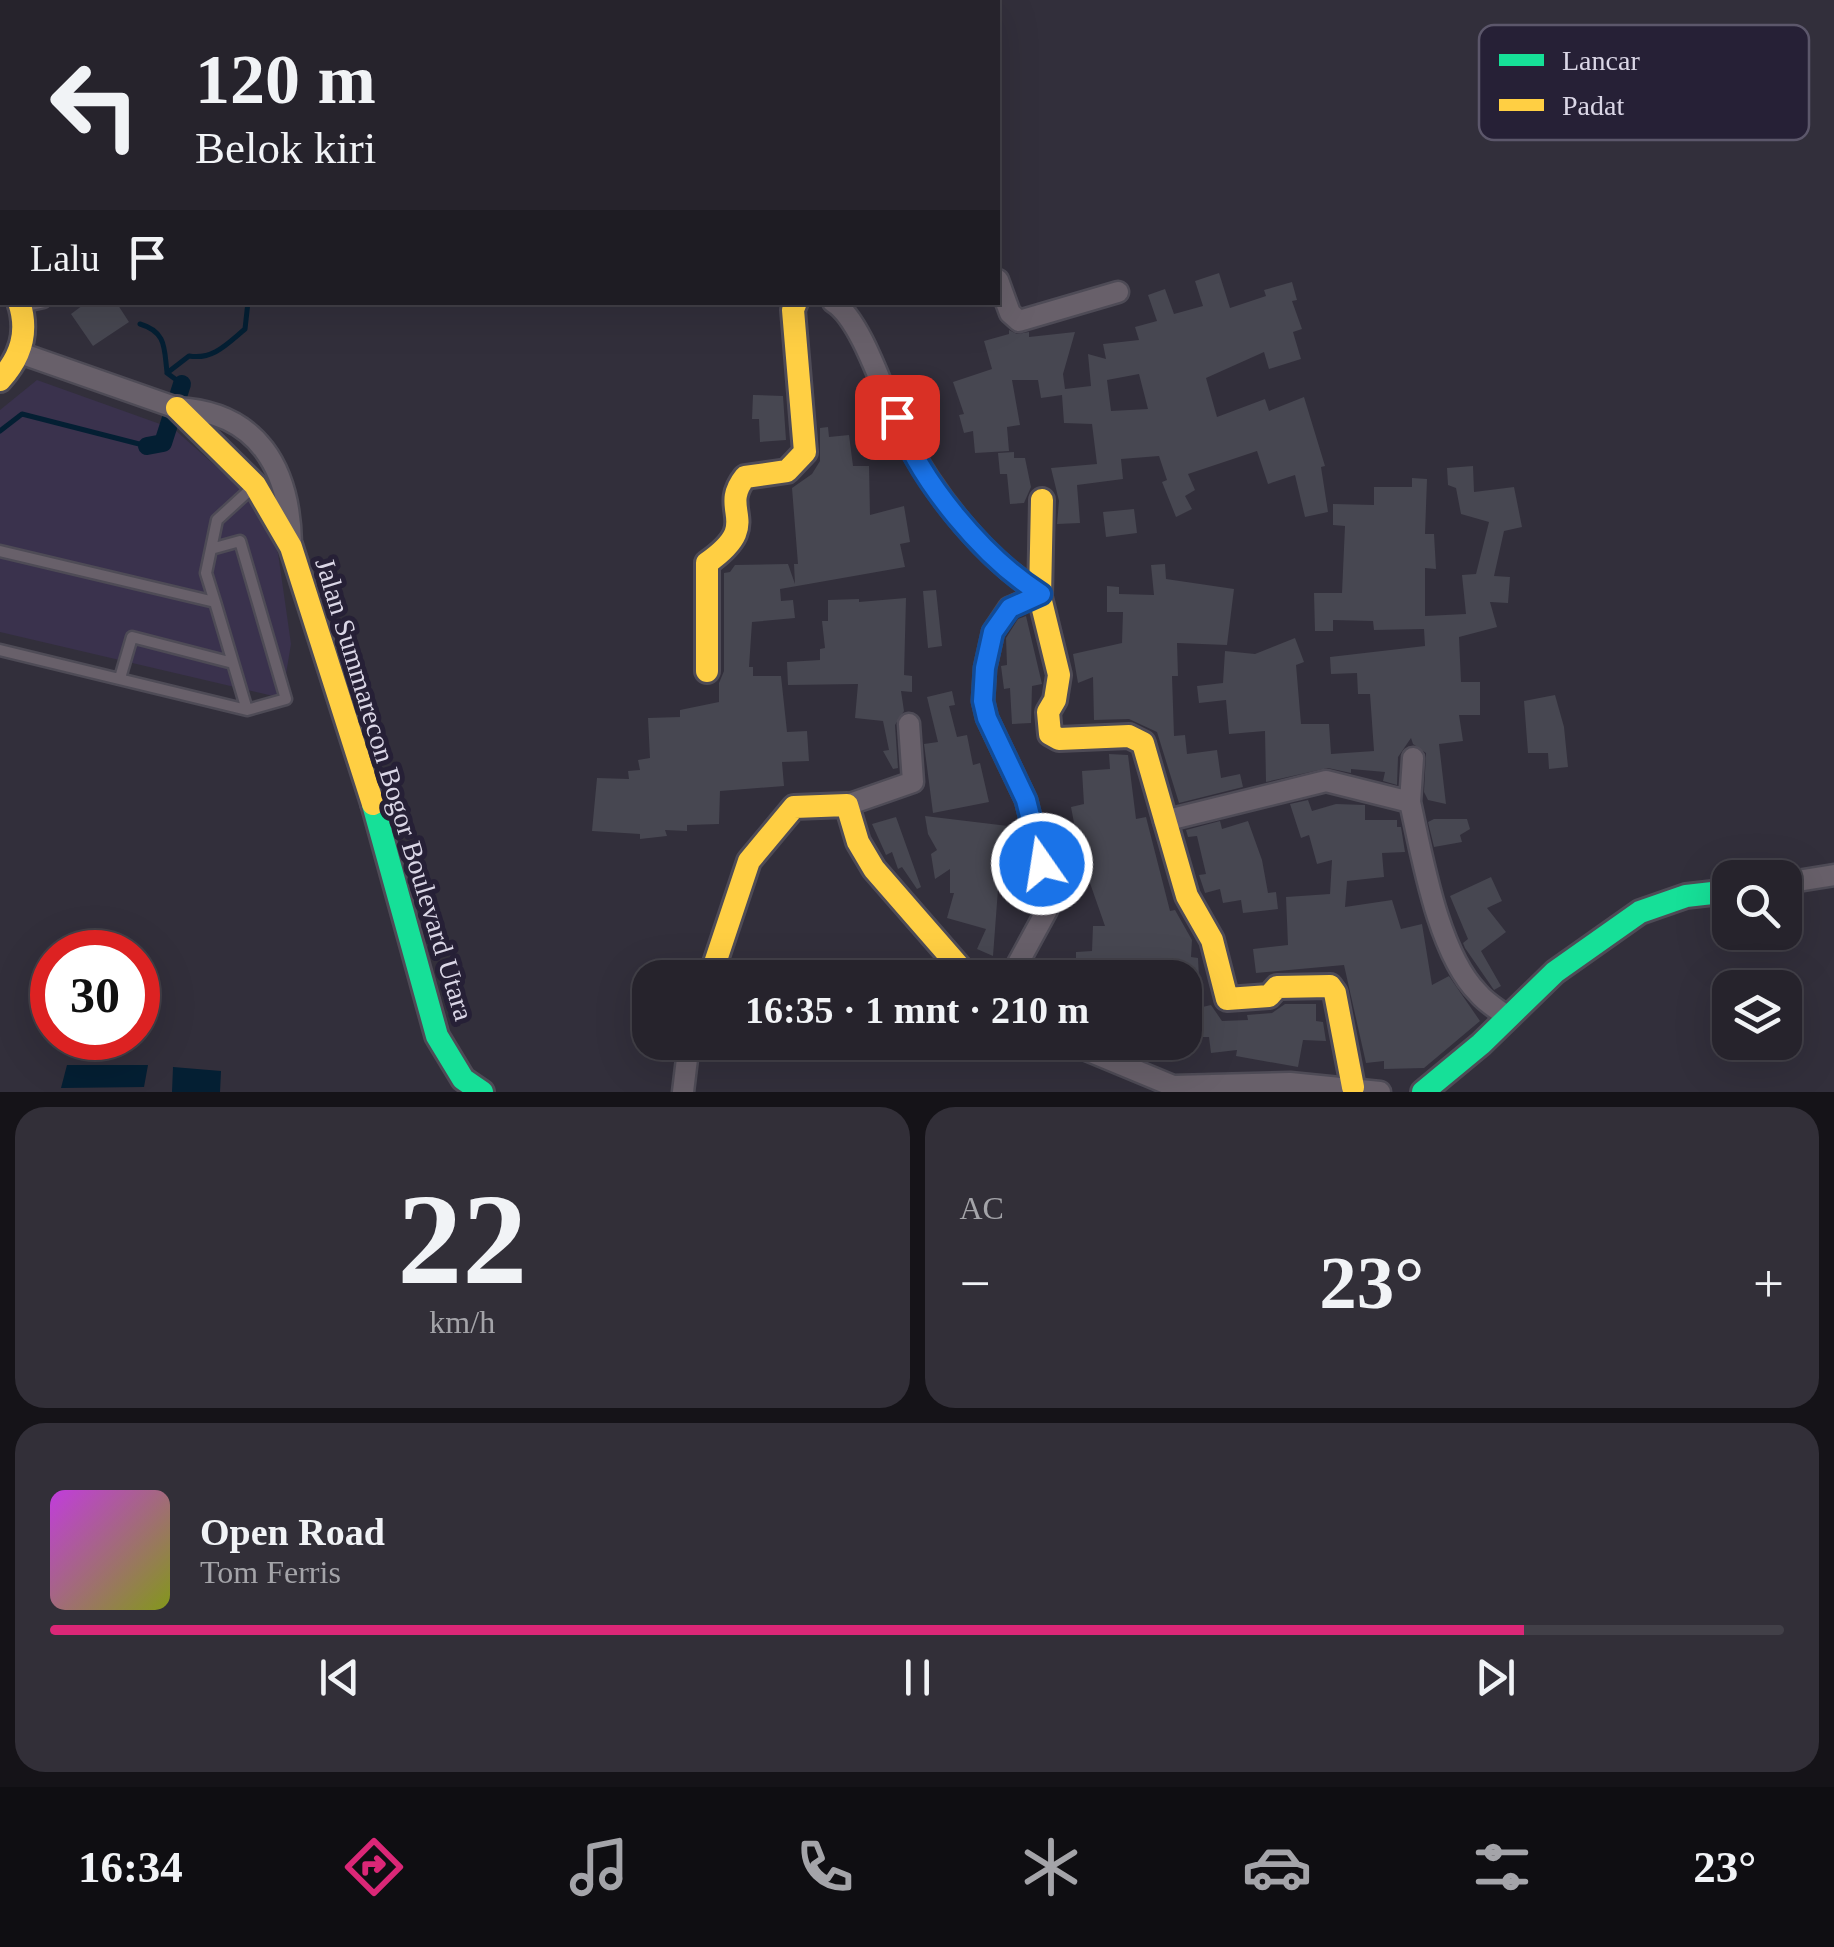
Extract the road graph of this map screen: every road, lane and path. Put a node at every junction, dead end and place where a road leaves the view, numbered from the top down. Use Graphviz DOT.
graph roads {
  1 [pos="1000,286"];
  2 [pos="1118,292"];
  3 [pos="28,305"];
  4 [pos="795,305"];
  5 [pos="847,305"];
  6 [pos="20,353"];
  7 [pos="0,380"];
  8 [pos="176,408"];
  9 [pos="258,440"];
  10 [pos="231,462"];
  11 [pos="279,470"];
  12 [pos="254,485"];
  13 [pos="1042,500"];
  14 [pos="291,547"];
  15 [pos="211,549"];
  16 [pos="0,551"];
  17 [pos="1041,594"];
  18 [pos="215,602"];
  19 [pos="0,650"];
  20 [pos="233,663"];
  21 [pos="707,671"];
  22 [pos="120,678"];
  23 [pos="248,710"];
  24 [pos="909,724"];
  25 [pos="1413,758"];
  26 [pos="1410,802"];
  27 [pos="848,805"];
  28 [pos="1164,821"];
  29 [pos="1834,875"];
  30 [pos="1802,880"];
  31 [pos="1712,894"];
  32 [pos="716,960"];
  33 [pos="953,960"];
  34 [pos="1020,960"];
  35 [pos="1508,1018"];
  36 [pos="687,1060"];
  37 [pos="1107,1060"];
  38 [pos="1352,1088"];
  39 [pos="482,1092"];
  40 [pos="683,1092"];
  41 [pos="1380,1092"];
  42 [pos="1422,1092"];
  1 -- 2 [label="street"];
  3 -- 6 [label="street"];
  4 -- 21 [label="street"];
  5 -- 17 [label="street"];
  6 -- 7 [label="street"];
  6 -- 8 [label="street, Jalan Summarecon Bogor Boulevard Utara"];
  8 -- 9 [label="street, Jalan Summarecon Bogor Boulevard Utara"];
  8 -- 10 [label="street, Jalan Summarecon Bogor Boulevard Utara"];
  9 -- 10 [label="street"];
  9 -- 11 [label="street, Jalan Summarecon Bogor Boulevard Utara"];
  10 -- 12 [label="street, Jalan Summarecon Bogor Boulevard Utara"];
  11 -- 12 [label="lane"];
  11 -- 14 [label="street, Jalan Summarecon Bogor Boulevard Utara"];
  12 -- 14 [label="street, Jalan Summarecon Bogor Boulevard Utara"];
  12 -- 15 [label="lane"];
  13 -- 17 [label="street"];
  14 -- 39 [label="street, Jalan Summarecon Bogor Boulevard Utara"];
  15 -- 18 [label="lane"];
  15 -- 23 [label="lane"];
  16 -- 18 [label="lane"];
  17 -- 28 [label="street"];
  17 -- 34 [label="street"];
  18 -- 20 [label="lane"];
  19 -- 22 [label="lane"];
  20 -- 22 [label="lane"];
  20 -- 23 [label="lane"];
  22 -- 23 [label="lane"];
  24 -- 27 [label="street"];
  25 -- 26 [label="street"];
  26 -- 28 [label="street"];
  26 -- 35 [label="street"];
  27 -- 32 [label="street"];
  27 -- 33 [label="street"];
  28 -- 38 [label="street"];
  29 -- 30 [label="street"];
  31 -- 35 [label="street"];
  35 -- 42 [label="street"];
  36 -- 40 [label="street"];
  37 -- 38 [label="street"];
  38 -- 41 [label="street"];
}
